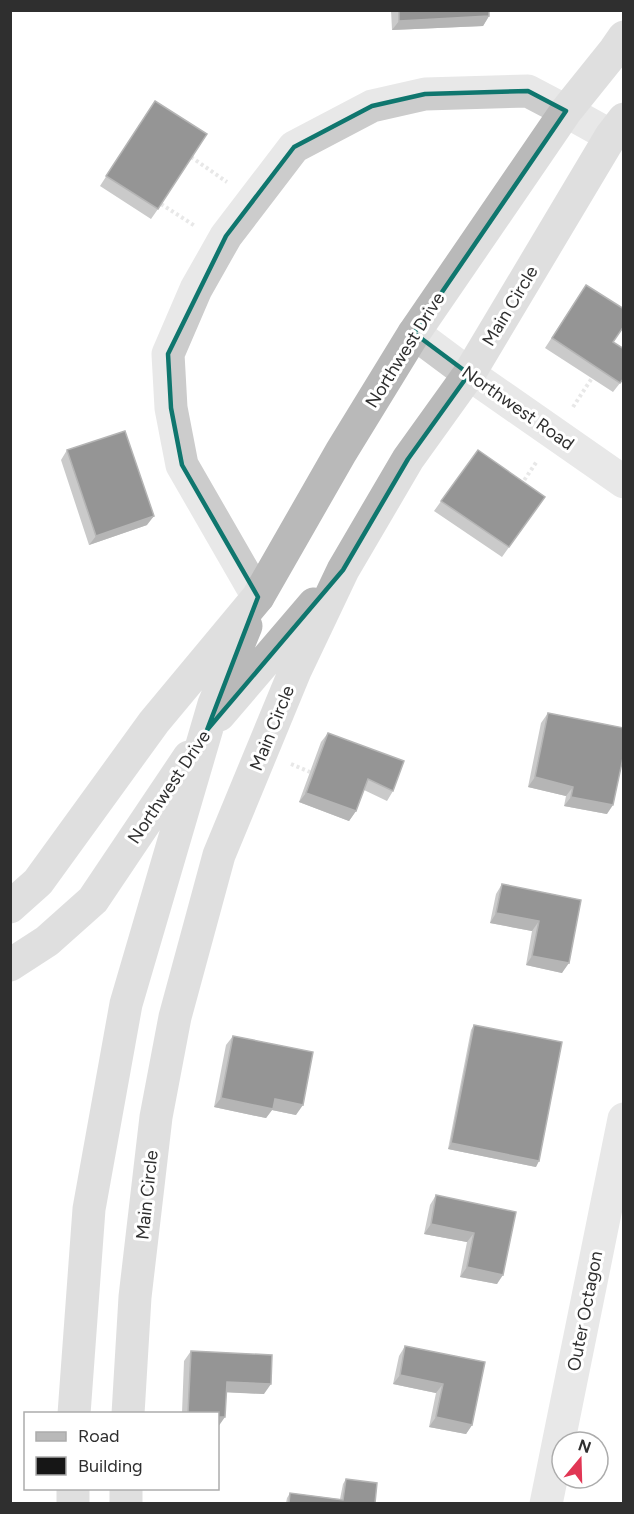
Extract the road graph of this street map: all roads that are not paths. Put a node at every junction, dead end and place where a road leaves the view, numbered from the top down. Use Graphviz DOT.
graph roads {
  1 [pos="621,43"];
  2 [pos="566,111"];
  3 [pos="617,128"];
  4 [pos="414,333"];
  5 [pos="469,374"];
  6 [pos="624,482"];
  7 [pos="343,570"];
  8 [pos="258,597"];
  9 [pos="207,730"];
  10 [pos="10,907"];
  11 [pos="10,965"];
  12 [pos="624,1119"];
  13 [pos="74,1412"];
  14 [pos="129,1412"];
  15 [pos="546,1503"];
  1 -- 2 [label="street, Northwest Drive"];
  2 -- 3 [label="street"];
  2 -- 4 [label="street, Northwest Drive"];
  2 -- 8 [label="street"];
  3 -- 5 [label="street, Main Circle"];
  4 -- 5 [label="street, Northwest Road"];
  4 -- 8 [label="street, Northwest Drive"];
  5 -- 6 [label="street, Northwest Road"];
  5 -- 7 [label="street, Main Circle"];
  7 -- 9 [label="street, Northwest Drive"];
  7 -- 14 [label="street, Main Circle"];
  8 -- 9 [label="street"];
  8 -- 10 [label="street, Northwest Drive"];
  9 -- 11 [label="street, Northwest Drive"];
  9 -- 13 [label="street"];
  12 -- 15 [label="street, Outer Octagon"];
}
